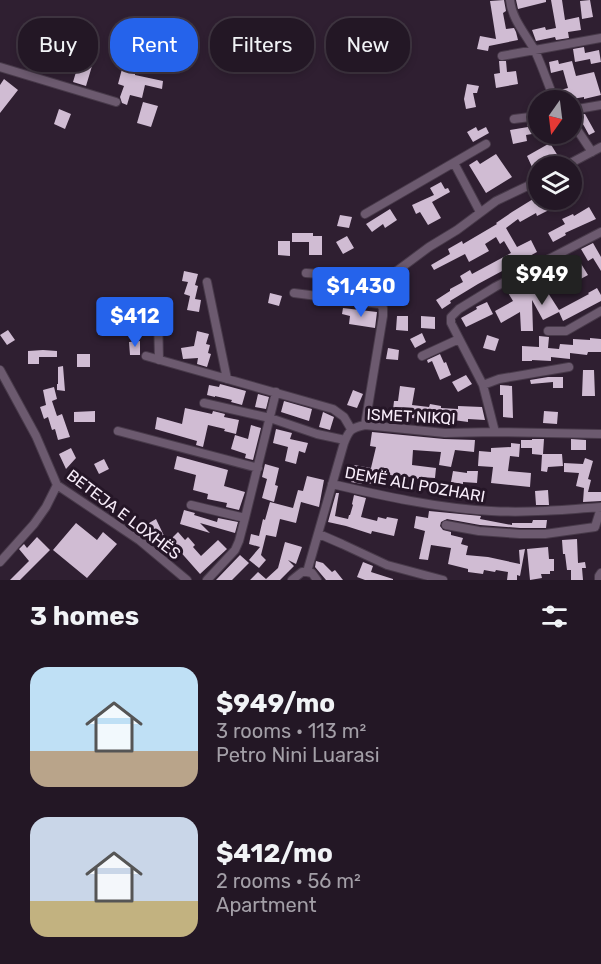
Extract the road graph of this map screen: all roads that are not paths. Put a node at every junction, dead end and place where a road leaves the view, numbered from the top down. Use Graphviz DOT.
graph roads {
  1 [pos="510,0"];
  2 [pos="601,38"];
  3 [pos="534,51"];
  4 [pos="501,56"];
  5 [pos="0,68"];
  6 [pos="550,90"];
  7 [pos="116,102"];
  8 [pos="601,105"];
  9 [pos="582,108"];
  10 [pos="528,117"];
  11 [pos="514,119"];
  12 [pos="582,137"];
  13 [pos="486,144"];
  14 [pos="601,147"];
  15 [pos="592,152"];
  16 [pos="582,157"];
  17 [pos="454,163"];
  18 [pos="528,186"];
  19 [pos="480,212"];
  20 [pos="365,214"];
  21 [pos="601,232"];
  22 [pos="306,273"];
  23 [pos="207,282"];
  24 [pos="294,293"];
  25 [pos="601,311"];
  26 [pos="158,315"];
  27 [pos="548,332"];
  28 [pos="459,339"];
  29 [pos="146,356"];
  30 [pos="422,356"];
  31 [pos="159,360"];
  32 [pos="569,367"];
  33 [pos="0,370"];
  34 [pos="228,379"];
  35 [pos="483,385"];
  36 [pos="276,392"];
  37 [pos="204,404"];
  38 [pos="270,418"];
  39 [pos="365,425"];
  40 [pos="351,429"];
  41 [pos="118,431"];
  42 [pos="495,432"];
  43 [pos="601,434"];
  44 [pos="345,440"];
  45 [pos="258,468"];
  46 [pos="332,484"];
  47 [pos="57,485"];
  48 [pos="191,505"];
  49 [pos="601,508"];
  50 [pos="245,518"];
  51 [pos="446,525"];
  52 [pos="319,534"];
  53 [pos="0,562"];
  54 [pos="307,572"];
  55 [pos="601,573"];
  56 [pos="187,580"];
  57 [pos="207,580"];
  58 [pos="292,580"];
  59 [pos="317,580"];
  60 [pos="443,580"];
  61 [pos="599,580"];
  1 -- 3 [label="street"];
  2 -- 3 [label="street"];
  3 -- 4 [label="street"];
  3 -- 6 [label="street"];
  5 -- 7 [label="street"];
  8 -- 9 [label="street"];
  10 -- 11 [label="street"];
  12 -- 15 [label="street"];
  13 -- 17 [label="street"];
  14 -- 15 [label="street"];
  15 -- 16 [label="street"];
  17 -- 19 [label="street"];
  17 -- 20 [label="street"];
  18 -- 19 [label="street"];
  19 -- 22 [label="street"];
  21 -- 28 [label="street"];
  23 -- 34 [label="street"];
  24 -- 39 [label="street"];
  25 -- 27 [label="street"];
  26 -- 31 [label="street"];
  28 -- 30 [label="street"];
  28 -- 35 [label="street"];
  29 -- 31 [label="street"];
  31 -- 34 [label="street"];
  32 -- 35 [label="street"];
  33 -- 47 [label="street, BETEJA E LOXHËS"];
  34 -- 36 [label="street"];
  35 -- 42 [label="street"];
  36 -- 38 [label="street"];
  36 -- 40 [label="street"];
  37 -- 38 [label="street"];
  38 -- 44 [label="street"];
  38 -- 45 [label="street"];
  39 -- 40 [label="street, ISMET NIKQI"];
  39 -- 42 [label="street, ISMET NIKQI"];
  40 -- 44 [label="street, ISMET NIKQI"];
  41 -- 45 [label="street"];
  42 -- 43 [label="street, ISMET NIKQI"];
  44 -- 46 [label="street, ISMET NIKQI"];
  45 -- 50 [label="street"];
  46 -- 49 [label="street, DEMË ALI POZHARI"];
  46 -- 52 [label="street, ISMET NIKQI"];
  47 -- 53 [label="street"];
  47 -- 56 [label="street, BETEJA E LOXHËS"];
  48 -- 50 [label="street"];
  49 -- 51 [label="street"];
  50 -- 57 [label="street"];
  52 -- 54 [label="street, ISMET NIKQI"];
  52 -- 60 [label="street"];
  54 -- 58 [label="street"];
  54 -- 59 [label="street"];
  55 -- 61 [label="street"];
}
